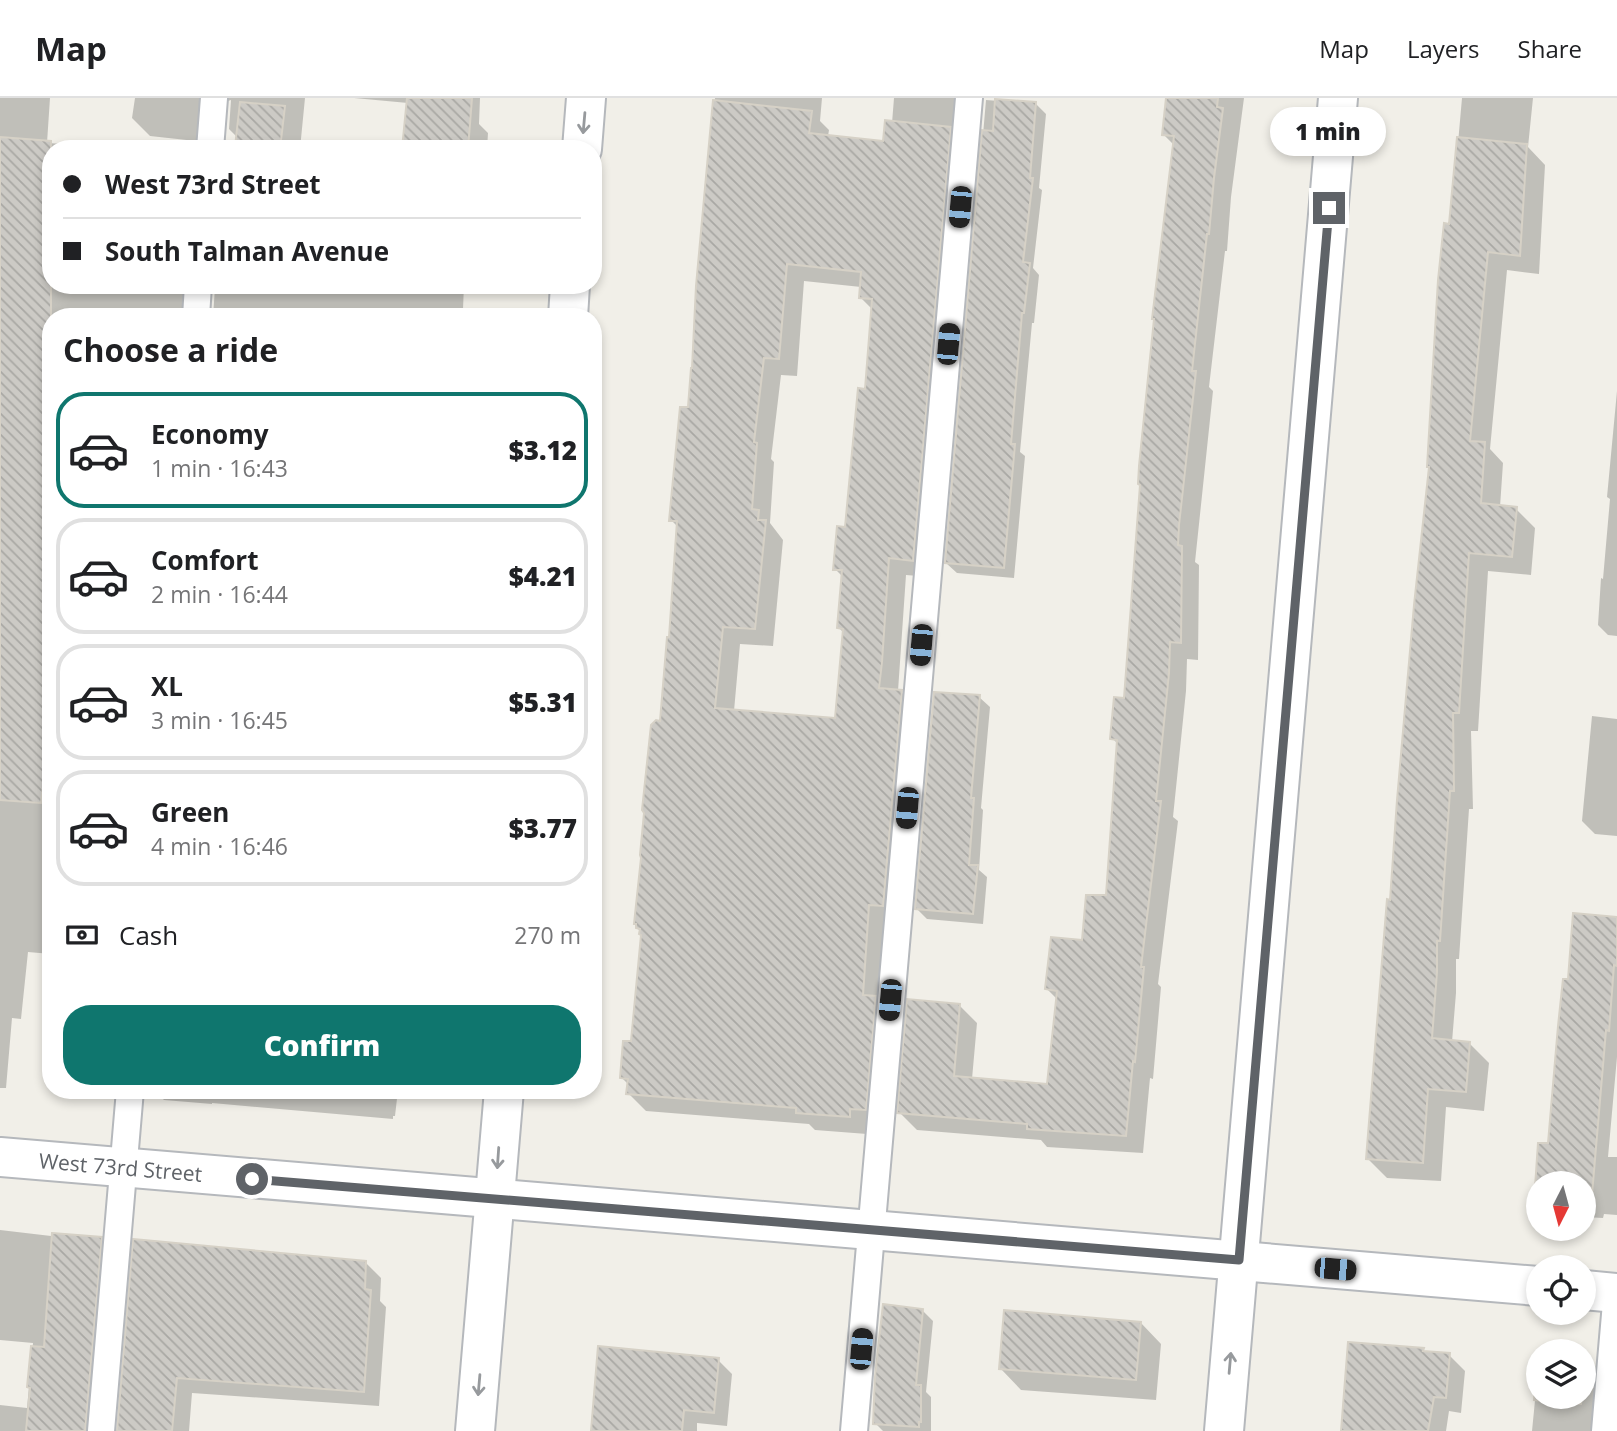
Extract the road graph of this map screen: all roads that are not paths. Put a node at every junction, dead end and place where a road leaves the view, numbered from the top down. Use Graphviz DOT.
graph roads {
  1 [pos="214,98"];
  2 [pos="586,98"];
  3 [pos="969,98"];
  4 [pos="1338,98"];
  5 [pos="211,140"];
  6 [pos="583,140"];
  7 [pos="130,1099"];
  8 [pos="503,1099"];
  9 [pos="0,1157"];
  10 [pos="124,1168"];
  11 [pos="495,1199"];
  12 [pos="870,1230"];
  13 [pos="1239,1260"];
  14 [pos="1526,1285"];
  15 [pos="1596,1291"];
  16 [pos="1617,1292"];
  17 [pos="101,1431"];
  18 [pos="475,1431"];
  19 [pos="854,1431"];
  20 [pos="1224,1431"];
  21 [pos="1605,1431"];
  1 -- 5 [label="lane"];
  2 -- 6 [label="street, one-way"];
  3 -- 12 [label="lane"];
  4 -- 13 [label="street"];
  7 -- 10 [label="lane"];
  8 -- 11 [label="street, one-way"];
  9 -- 10 [label="street, West 73rd Street"];
  10 -- 11 [label="street, West 73rd Street"];
  10 -- 17 [label="lane"];
  11 -- 12 [label="street, West 73rd Street"];
  11 -- 18 [label="street, one-way"];
  12 -- 13 [label="street, West 73rd Street"];
  12 -- 19 [label="lane"];
  13 -- 14 [label="street, West 73rd Street"];
  20 -- 13 [label="street, one-way"];
  15 -- 16 [label="street"];
  16 -- 21 [label="lane"];
}
